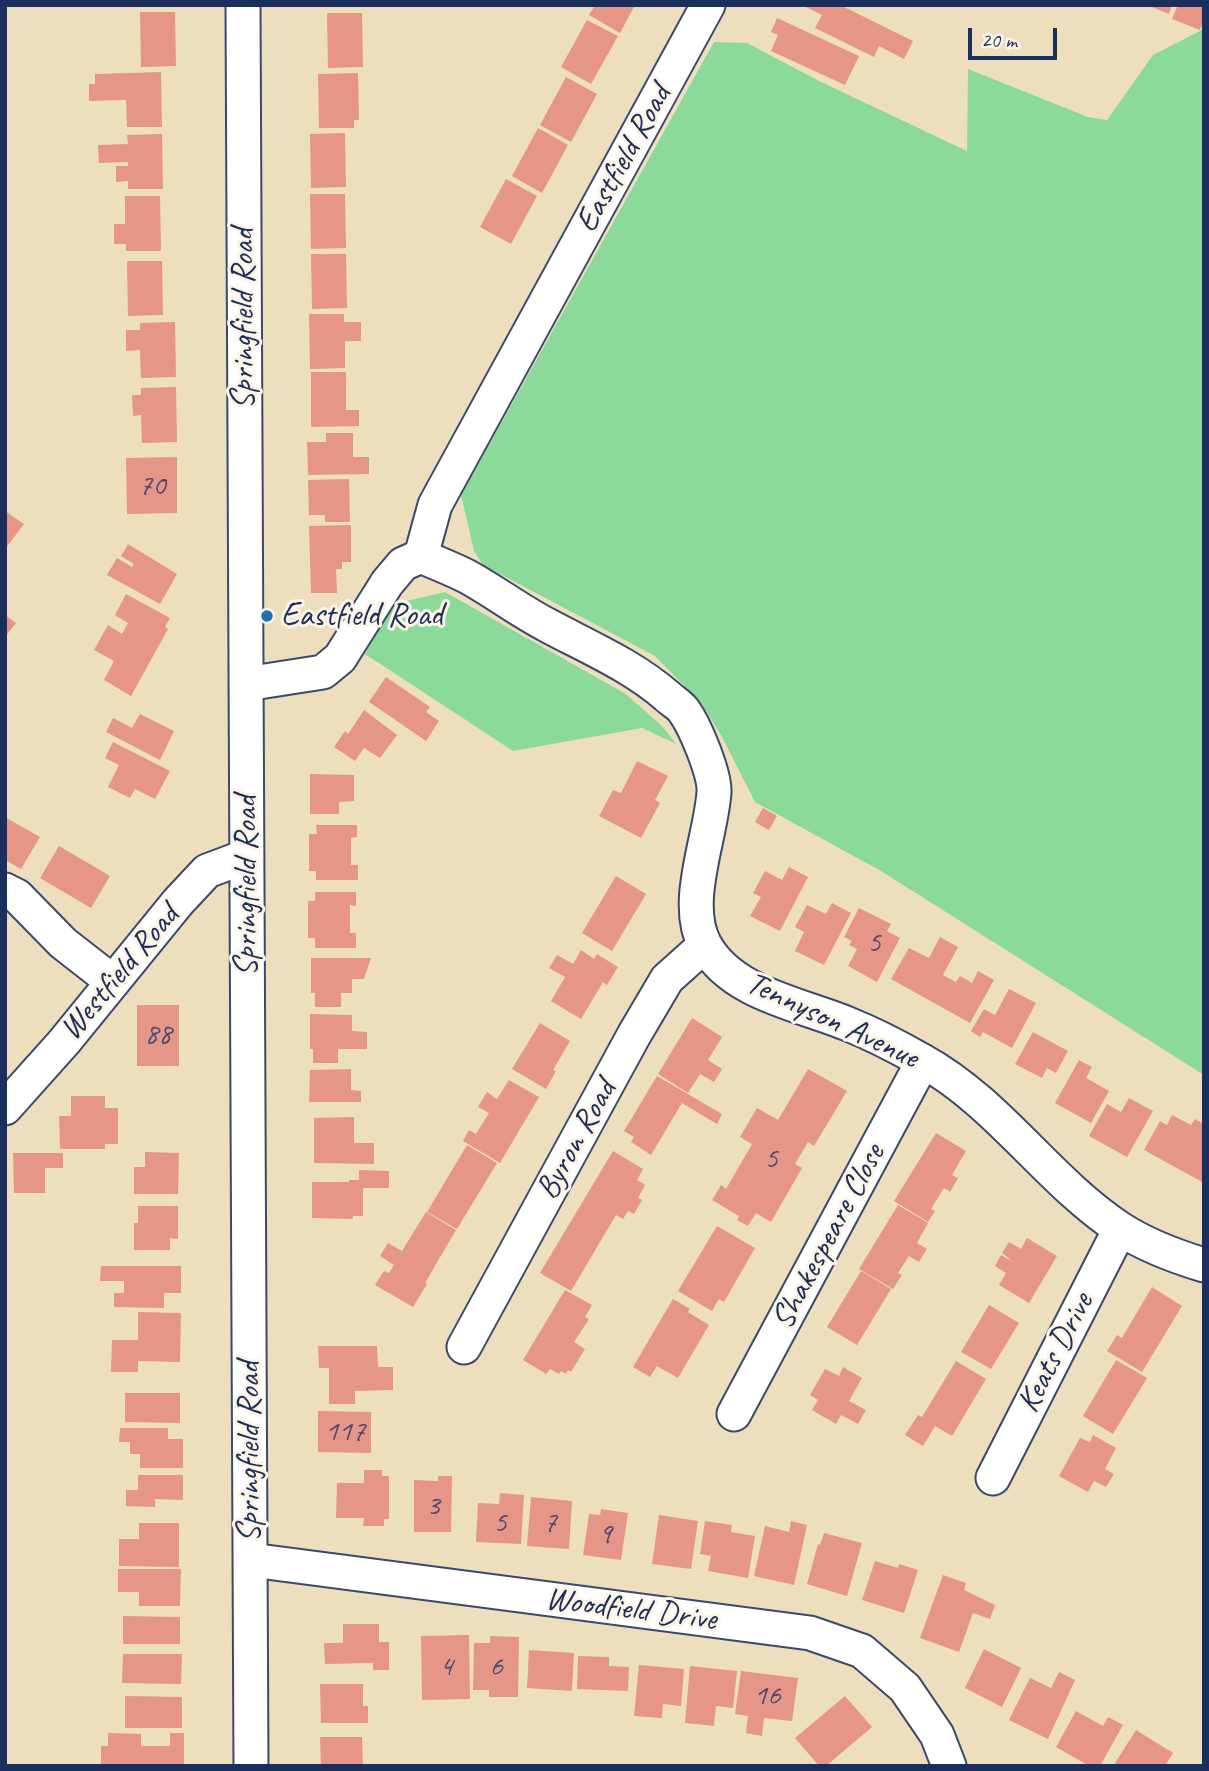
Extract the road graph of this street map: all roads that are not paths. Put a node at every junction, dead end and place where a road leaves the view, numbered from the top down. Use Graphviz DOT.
graph roads {
  1 [pos="243,5"];
  2 [pos="708,5"];
  3 [pos="421,556"];
  4 [pos="246,684"];
  5 [pos="247,856"];
  6 [pos="5,890"];
  7 [pos="705,945"];
  8 [pos="113,982"];
  9 [pos="923,1061"];
  10 [pos="5,1108"];
  11 [pos="1120,1229"];
  12 [pos="1204,1265"];
  13 [pos="464,1347"];
  14 [pos="734,1414"];
  15 [pos="993,1478"];
  16 [pos="251,1560"];
  17 [pos="251,1766"];
  18 [pos="949,1766"];
  1 -- 4 [label="street, Springfield Road"];
  2 -- 3 [label="street, Eastfield Road"];
  3 -- 4 [label="street"];
  3 -- 7 [label="street, Tennyson Avenue"];
  4 -- 5 [label="street, Springfield Road"];
  5 -- 8 [label="street, Westfield Road"];
  5 -- 16 [label="street, Springfield Road"];
  6 -- 8 [label="street"];
  7 -- 9 [label="street, Tennyson Avenue"];
  7 -- 13 [label="street, Byron Road"];
  8 -- 10 [label="street, Westfield Road"];
  9 -- 11 [label="street, Tennyson Avenue"];
  9 -- 14 [label="street, Shakespeare Close"];
  11 -- 12 [label="street, Tennyson Avenue"];
  11 -- 15 [label="street, Keats Drive"];
  16 -- 17 [label="street, Springfield Road"];
  16 -- 18 [label="street, Woodfield Drive"];
}
